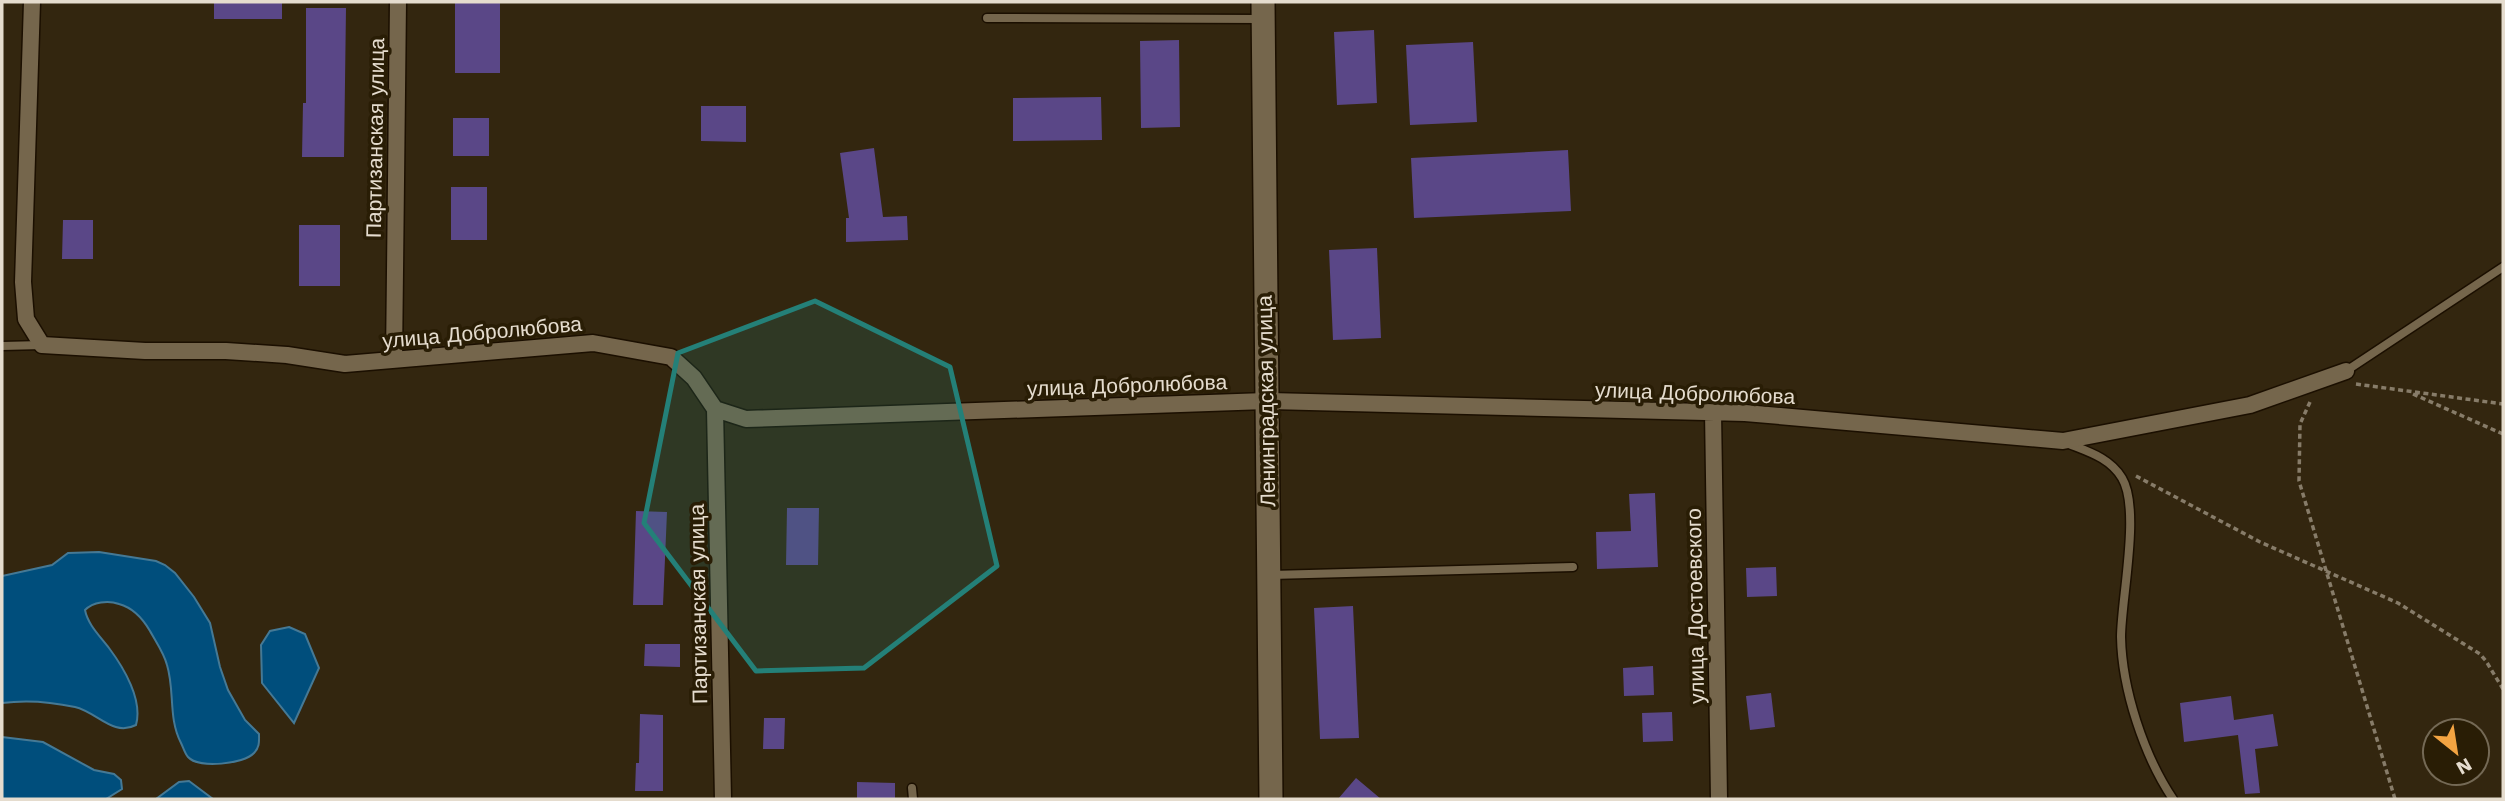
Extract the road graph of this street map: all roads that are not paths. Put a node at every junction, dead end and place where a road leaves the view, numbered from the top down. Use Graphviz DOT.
graph roads {
  1 [pos="32,2"];
  2 [pos="398,2"];
  3 [pos="1263,10"];
  4 [pos="987,18"];
  5 [pos="2503,267"];
  6 [pos="42,345"];
  7 [pos="2,346"];
  8 [pos="394,360"];
  9 [pos="2346,371"];
  10 [pos="1266,401"];
  11 [pos="715,408"];
  12 [pos="1713,412"];
  13 [pos="2063,441"];
  14 [pos="1573,567"];
  15 [pos="1268,575"];
  16 [pos="912,788"];
  17 [pos="723,799"];
  18 [pos="913,799"];
  19 [pos="1271,799"];
  20 [pos="1719,799"];
  21 [pos="2173,799"];
  1 -- 6 [label="street"];
  2 -- 8 [label="street, Партизанская улица"];
  3 -- 4 [label="lane"];
  3 -- 10 [label="street, Ленинградская улица"];
  5 -- 9 [label="lane"];
  6 -- 7 [label="lane"];
  6 -- 8 [label="street, улица Добролюбова"];
  8 -- 11 [label="street, улица Добролюбова"];
  9 -- 13 [label="street, улица Добролюбова"];
  10 -- 11 [label="street, улица Добролюбова"];
  10 -- 12 [label="street, улица Добролюбова"];
  10 -- 15 [label="street, Ленинградская улица"];
  11 -- 17 [label="street, Партизанская улица"];
  12 -- 13 [label="street, улица Добролюбова"];
  12 -- 20 [label="street, улица Достоевского"];
  13 -- 21 [label="lane"];
  14 -- 15 [label="lane"];
  15 -- 19 [label="street, Ленинградская улица"];
  16 -- 18 [label="lane"];
}
